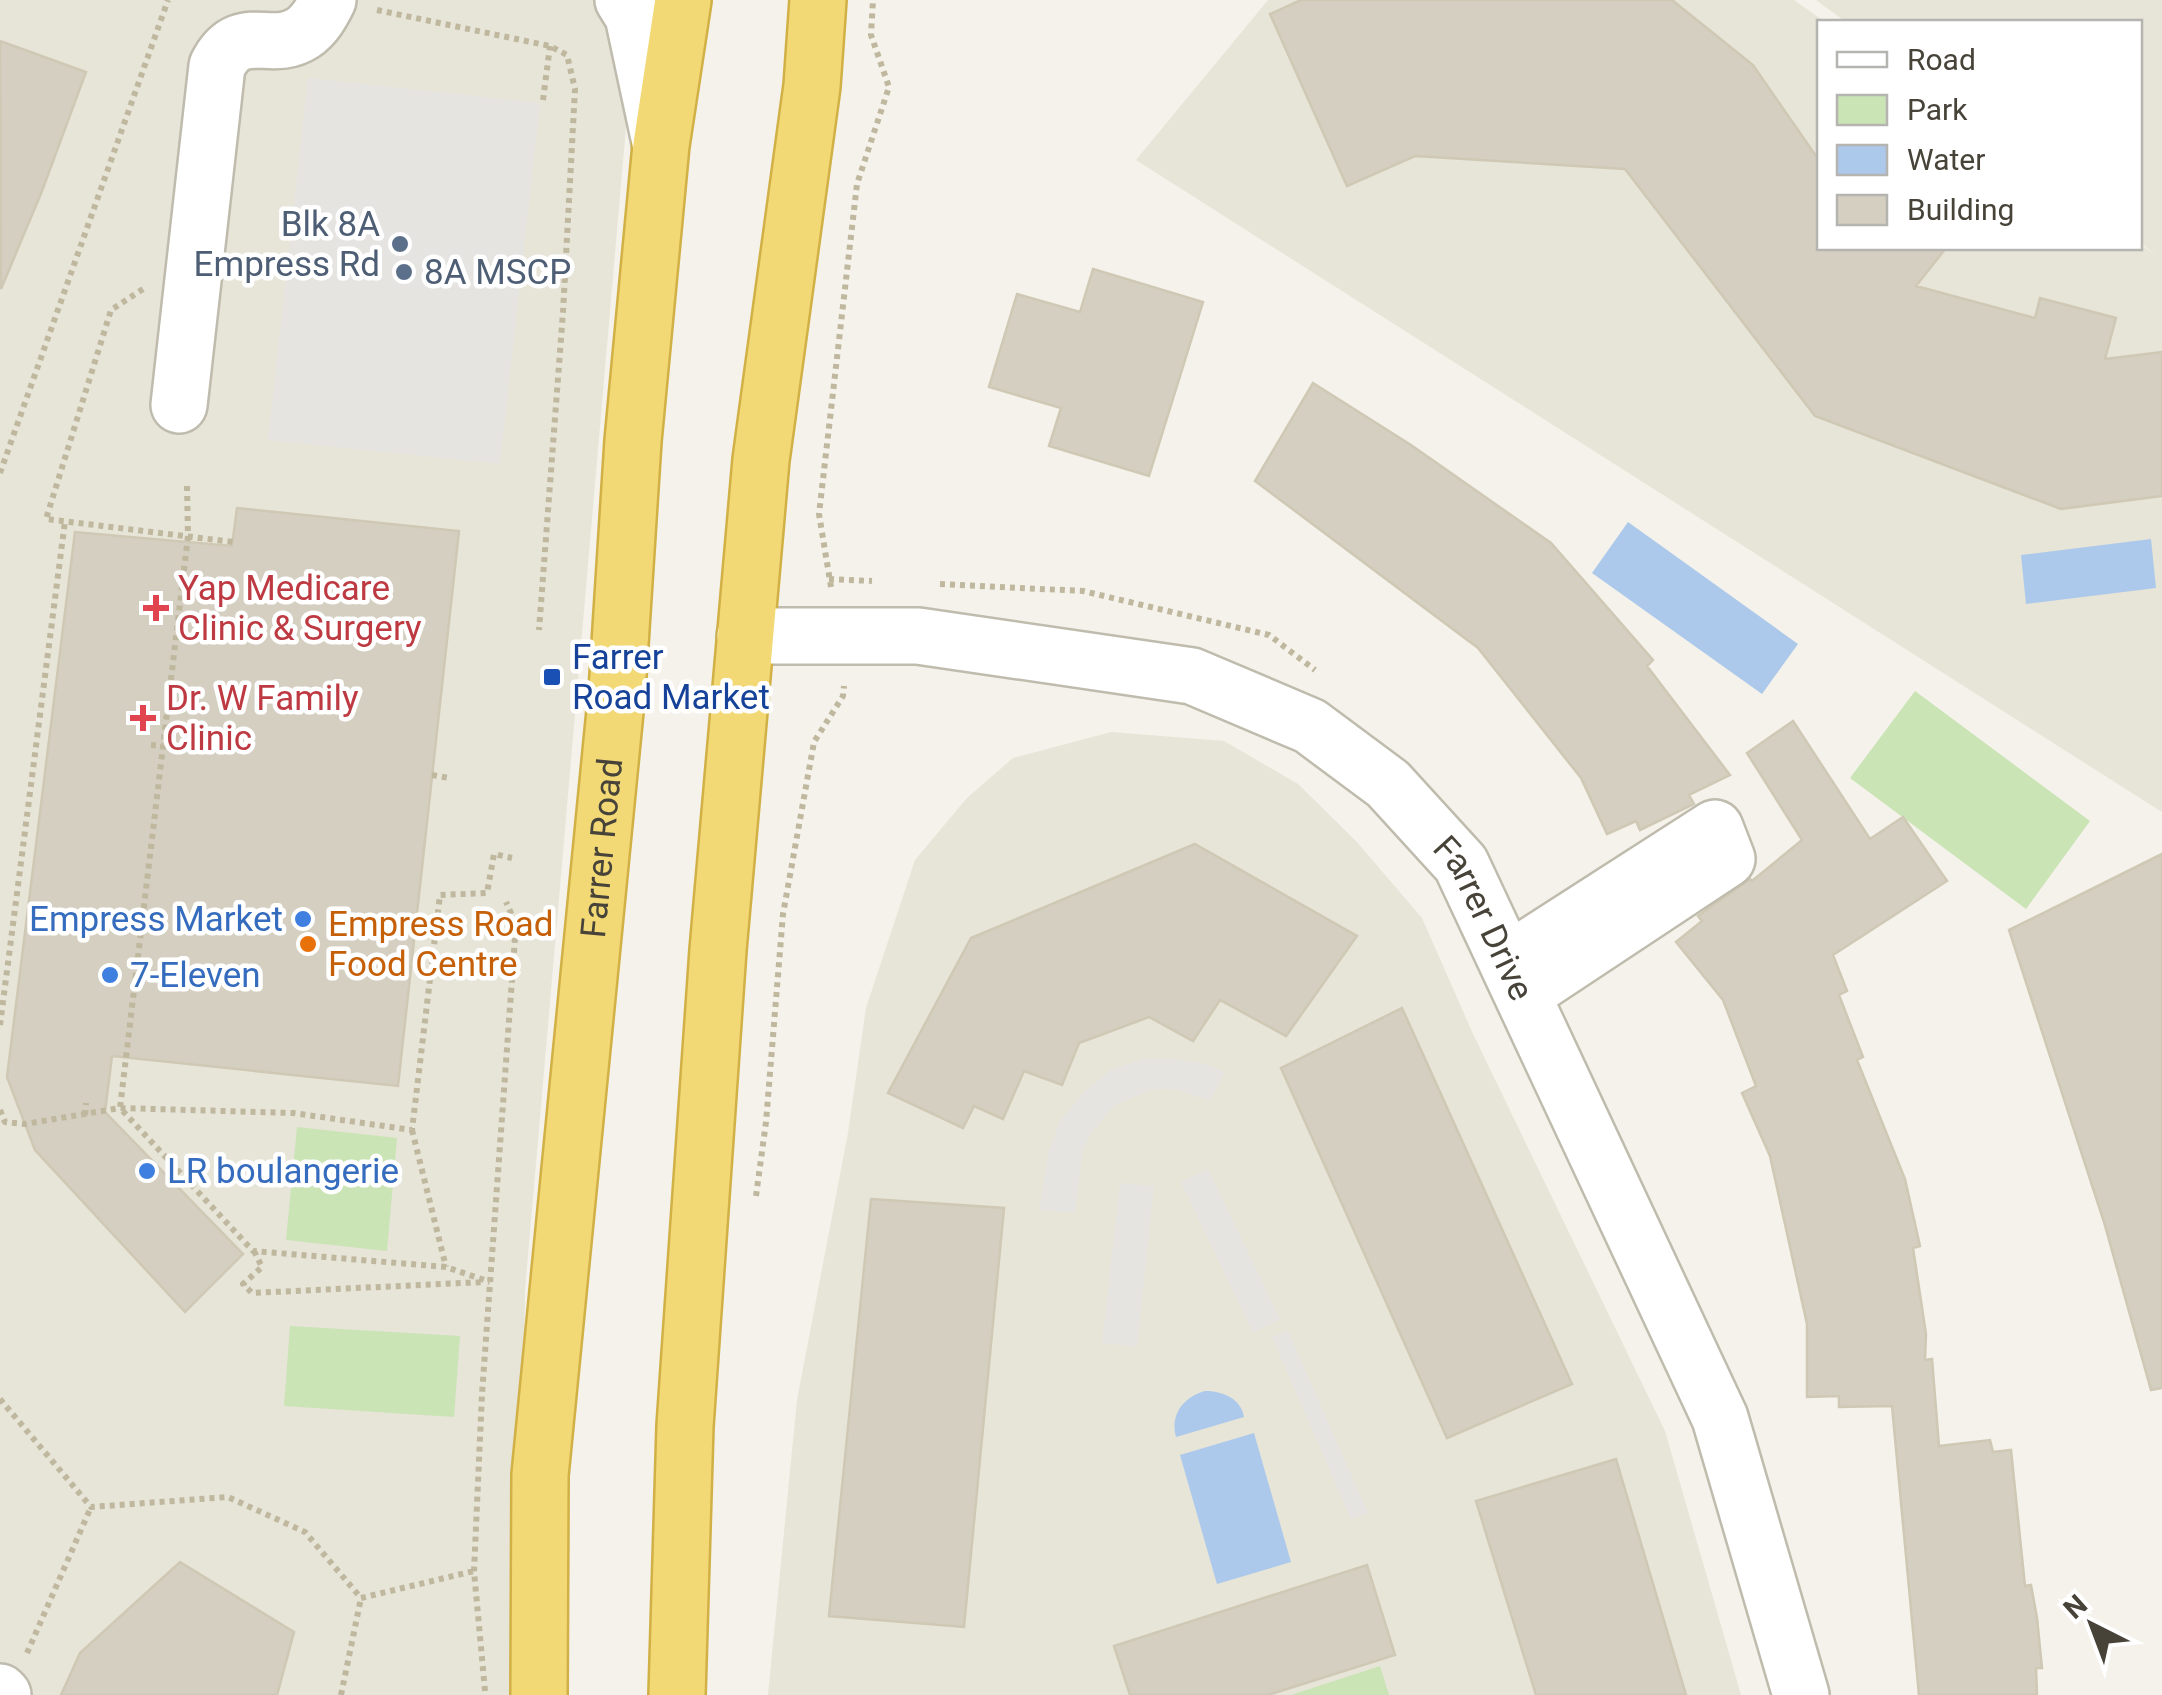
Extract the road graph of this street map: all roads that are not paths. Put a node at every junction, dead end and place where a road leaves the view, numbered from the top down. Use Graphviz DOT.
graph roads {
  1 [pos="328,0"];
  2 [pos="622,0"];
  3 [pos="683,0"];
  4 [pos="818,0"];
  5 [pos="661,145"];
  6 [pos="180,405"];
  7 [pos="745,636"];
  8 [pos="1721,844"];
  9 [pos="1516,978"];
  10 [pos="539,1695"];
  11 [pos="677,1695"];
  12 [pos="1801,1695"];
  1 -- 6 [label="street"];
  2 -- 5 [label="street"];
  3 -- 5 [label="highway, Farrer Road"];
  4 -- 7 [label="highway"];
  5 -- 10 [label="highway, Farrer Road"];
  7 -- 9 [label="street, Farrer Drive"];
  7 -- 11 [label="highway"];
  8 -- 9 [label="street"];
  9 -- 12 [label="street, Farrer Drive"];
}
